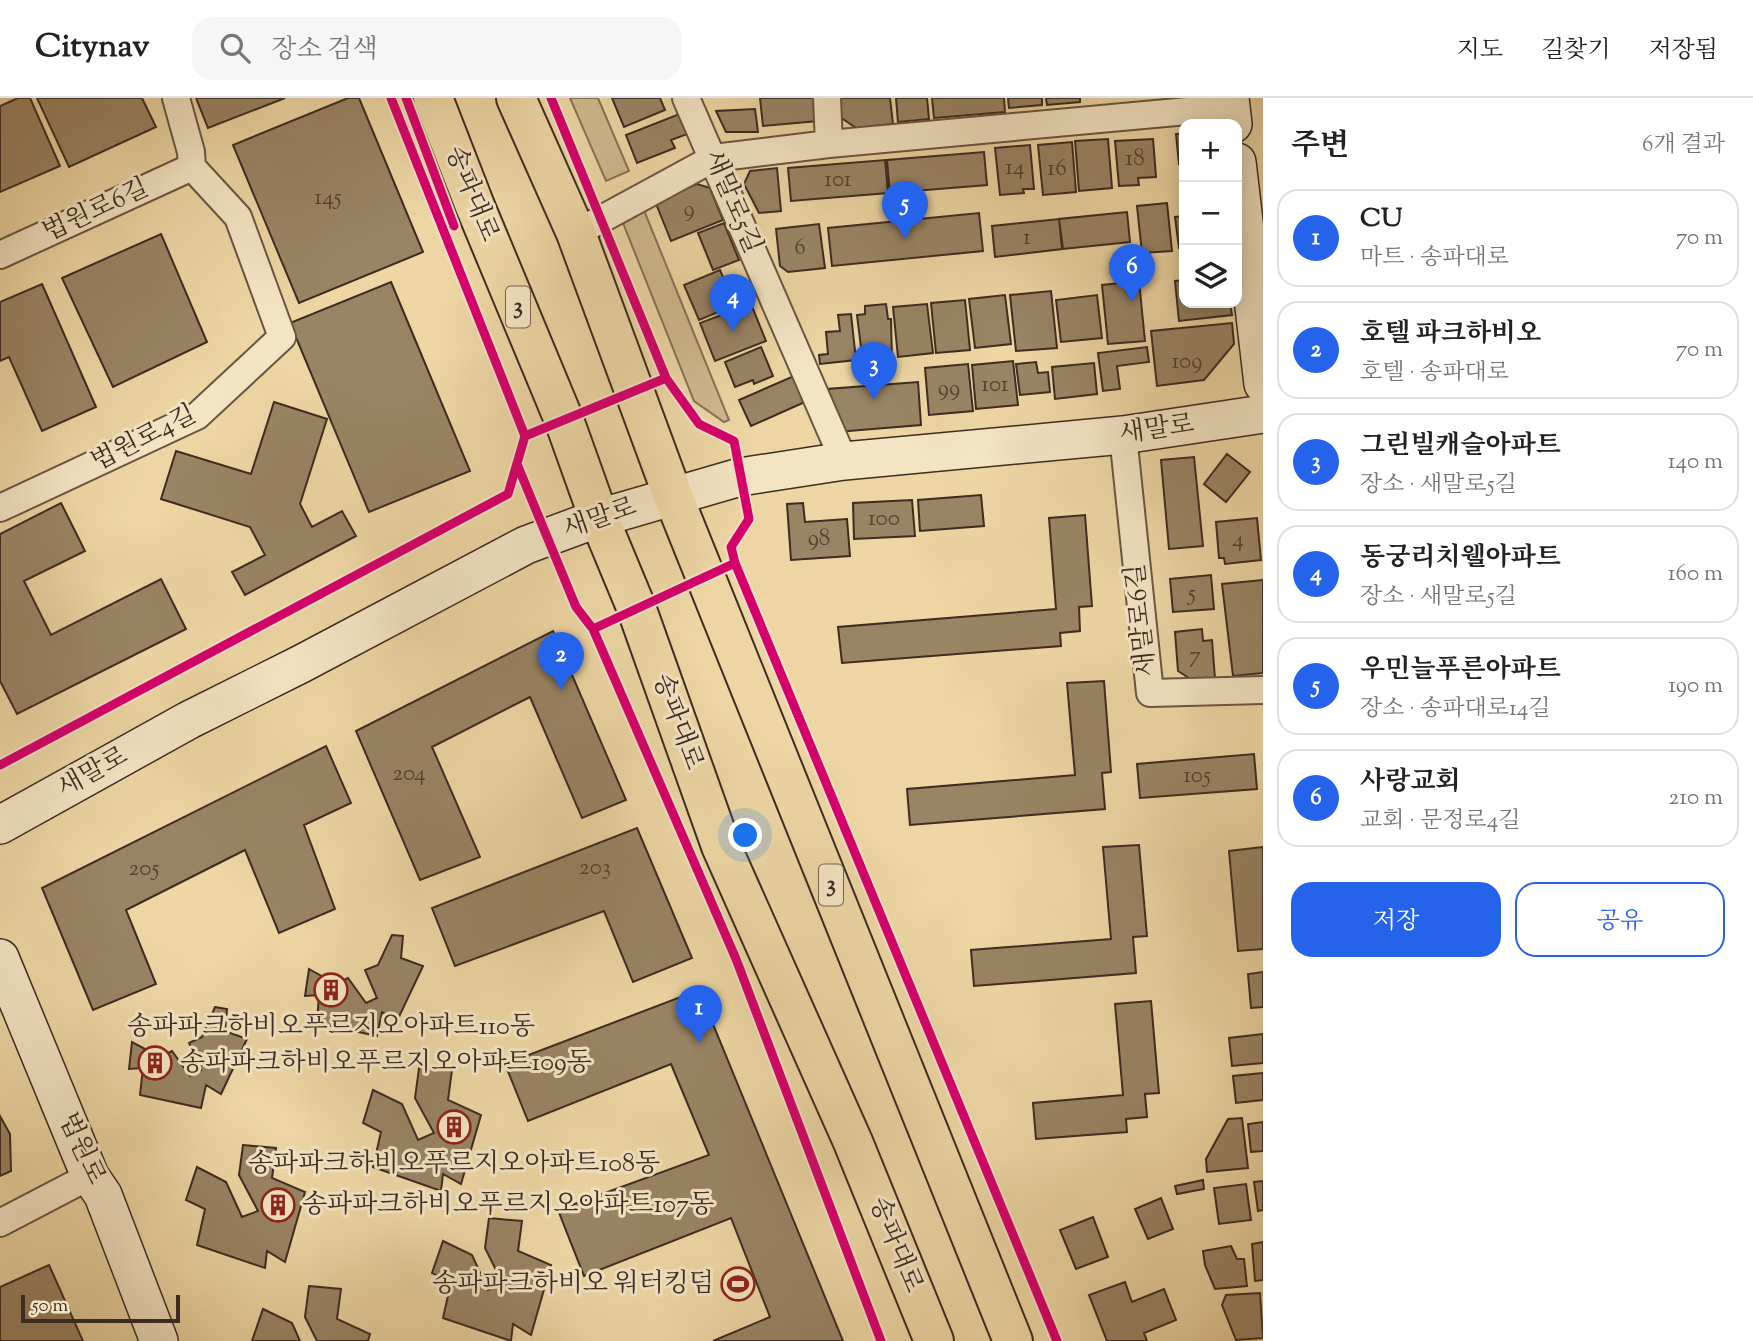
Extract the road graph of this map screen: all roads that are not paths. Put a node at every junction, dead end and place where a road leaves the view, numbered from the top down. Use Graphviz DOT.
graph roads {
  1 [pos="176,98"];
  2 [pos="433,98"];
  3 [pos="516,98"];
  4 [pos="687,98"];
  5 [pos="827,98"];
  6 [pos="1231,110"];
  7 [pos="829,144"];
  8 [pos="714,158"];
  9 [pos="192,167"];
  10 [pos="1241,182"];
  11 [pos="576,233"];
  12 [pos="0,256"];
  13 [pos="1256,258"];
  14 [pos="1263,384"];
  15 [pos="1263,414"];
  16 [pos="1123,435"];
  17 [pos="844,461"];
  18 [pos="673,496"];
  19 [pos="0,508"];
  20 [pos="599,518"];
  21 [pos="1263,690"];
  22 [pos="0,825"];
  23 [pos="0,958"];
  24 [pos="90,1176"];
  25 [pos="0,1223"];
  26 [pos="159,1341"];
  27 [pos="934,1341"];
  28 [pos="1013,1341"];
  1 -- 9 [label="street"];
  2 -- 20 [label="main road, 송파대로 / 3"];
  3 -- 11 [label="main road, 3"];
  4 -- 8 [label="street, 새말로5길"];
  5 -- 7 [label="street"];
  6 -- 7 [label="street"];
  7 -- 8 [label="street"];
  8 -- 11 [label="street"];
  8 -- 17 [label="street, 새말로5길"];
  9 -- 12 [label="street, 법원로6길"];
  9 -- 19 [label="street, 법원로4길"];
  10 -- 13 [label="street"];
  11 -- 18 [label="main road, 3"];
  13 -- 14 [label="street"];
  15 -- 16 [label="street, 새말로"];
  16 -- 17 [label="street, 새말로"];
  16 -- 21 [label="street, 새말로6길"];
  17 -- 18 [label="street, 새말로"];
  18 -- 20 [label="street, 새말로"];
  18 -- 28 [label="main road, 3"];
  20 -- 22 [label="street, 새말로"];
  20 -- 27 [label="main road, 송파대로 / 3"];
  23 -- 24 [label="street, 법원로"];
  24 -- 25 [label="street"];
  24 -- 26 [label="street, 법원로"];
}
